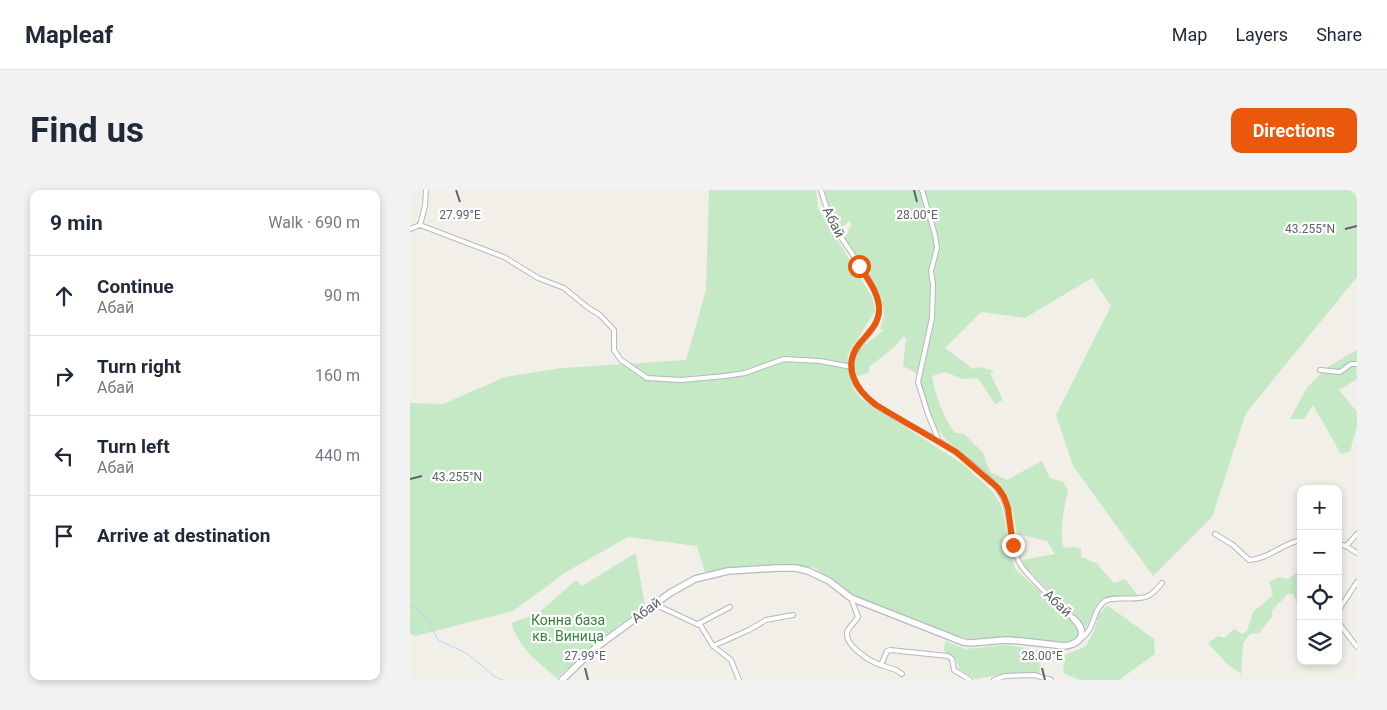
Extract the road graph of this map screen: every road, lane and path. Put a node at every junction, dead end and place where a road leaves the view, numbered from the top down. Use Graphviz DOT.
graph roads {
  1 [pos="426,190"];
  2 [pos="821,190"];
  3 [pos="922,190"];
  4 [pos="420,226"];
  5 [pos="410,229"];
  6 [pos="1357,364"];
  7 [pos="852,367"];
  8 [pos="1320,370"];
  9 [pos="939,441"];
  10 [pos="1215,534"];
  11 [pos="1357,534"];
  12 [pos="1297,541"];
  13 [pos="1342,545"];
  14 [pos="1346,546"];
  15 [pos="1357,553"];
  16 [pos="1357,582"];
  17 [pos="1162,584"];
  18 [pos="851,598"];
  19 [pos="654,604"];
  20 [pos="1342,605"];
  21 [pos="730,608"];
  22 [pos="793,615"];
  23 [pos="1074,619"];
  24 [pos="698,624"];
  25 [pos="1342,627"];
  26 [pos="1080,639"];
  27 [pos="713,646"];
  28 [pos="1357,647"];
  29 [pos="881,665"];
  30 [pos="902,674"];
  31 [pos="1005,678"];
  32 [pos="562,680"];
  33 [pos="739,680"];
  34 [pos="970,680"];
  35 [pos="994,680"];
  36 [pos="1051,680"];
  1 -- 4 [label="street"];
  2 -- 7 [label="street, Абай"];
  3 -- 9 [label="street"];
  4 -- 5 [label="street"];
  4 -- 7 [label="street"];
  6 -- 8 [label="street"];
  7 -- 9 [label="street, Абай"];
  9 -- 23 [label="street, Абай"];
  10 -- 12 [label="street"];
  11 -- 14 [label="street"];
  13 -- 14 [label="street"];
  14 -- 15 [label="street"];
  16 -- 20 [label="street"];
  17 -- 26 [label="street"];
  18 -- 19 [label="street, Абай"];
  18 -- 26 [label="street, Абай"];
  18 -- 29 [label="street"];
  19 -- 24 [label="street"];
  19 -- 32 [label="street, Абай"];
  21 -- 24 [label="street"];
  22 -- 27 [label="street"];
  23 -- 26 [label="street, Абай"];
  24 -- 27 [label="street"];
  25 -- 28 [label="street"];
  27 -- 33 [label="street"];
  29 -- 30 [label="street"];
  29 -- 34 [label="street"];
  31 -- 35 [label="street"];
  31 -- 36 [label="street"];
}
